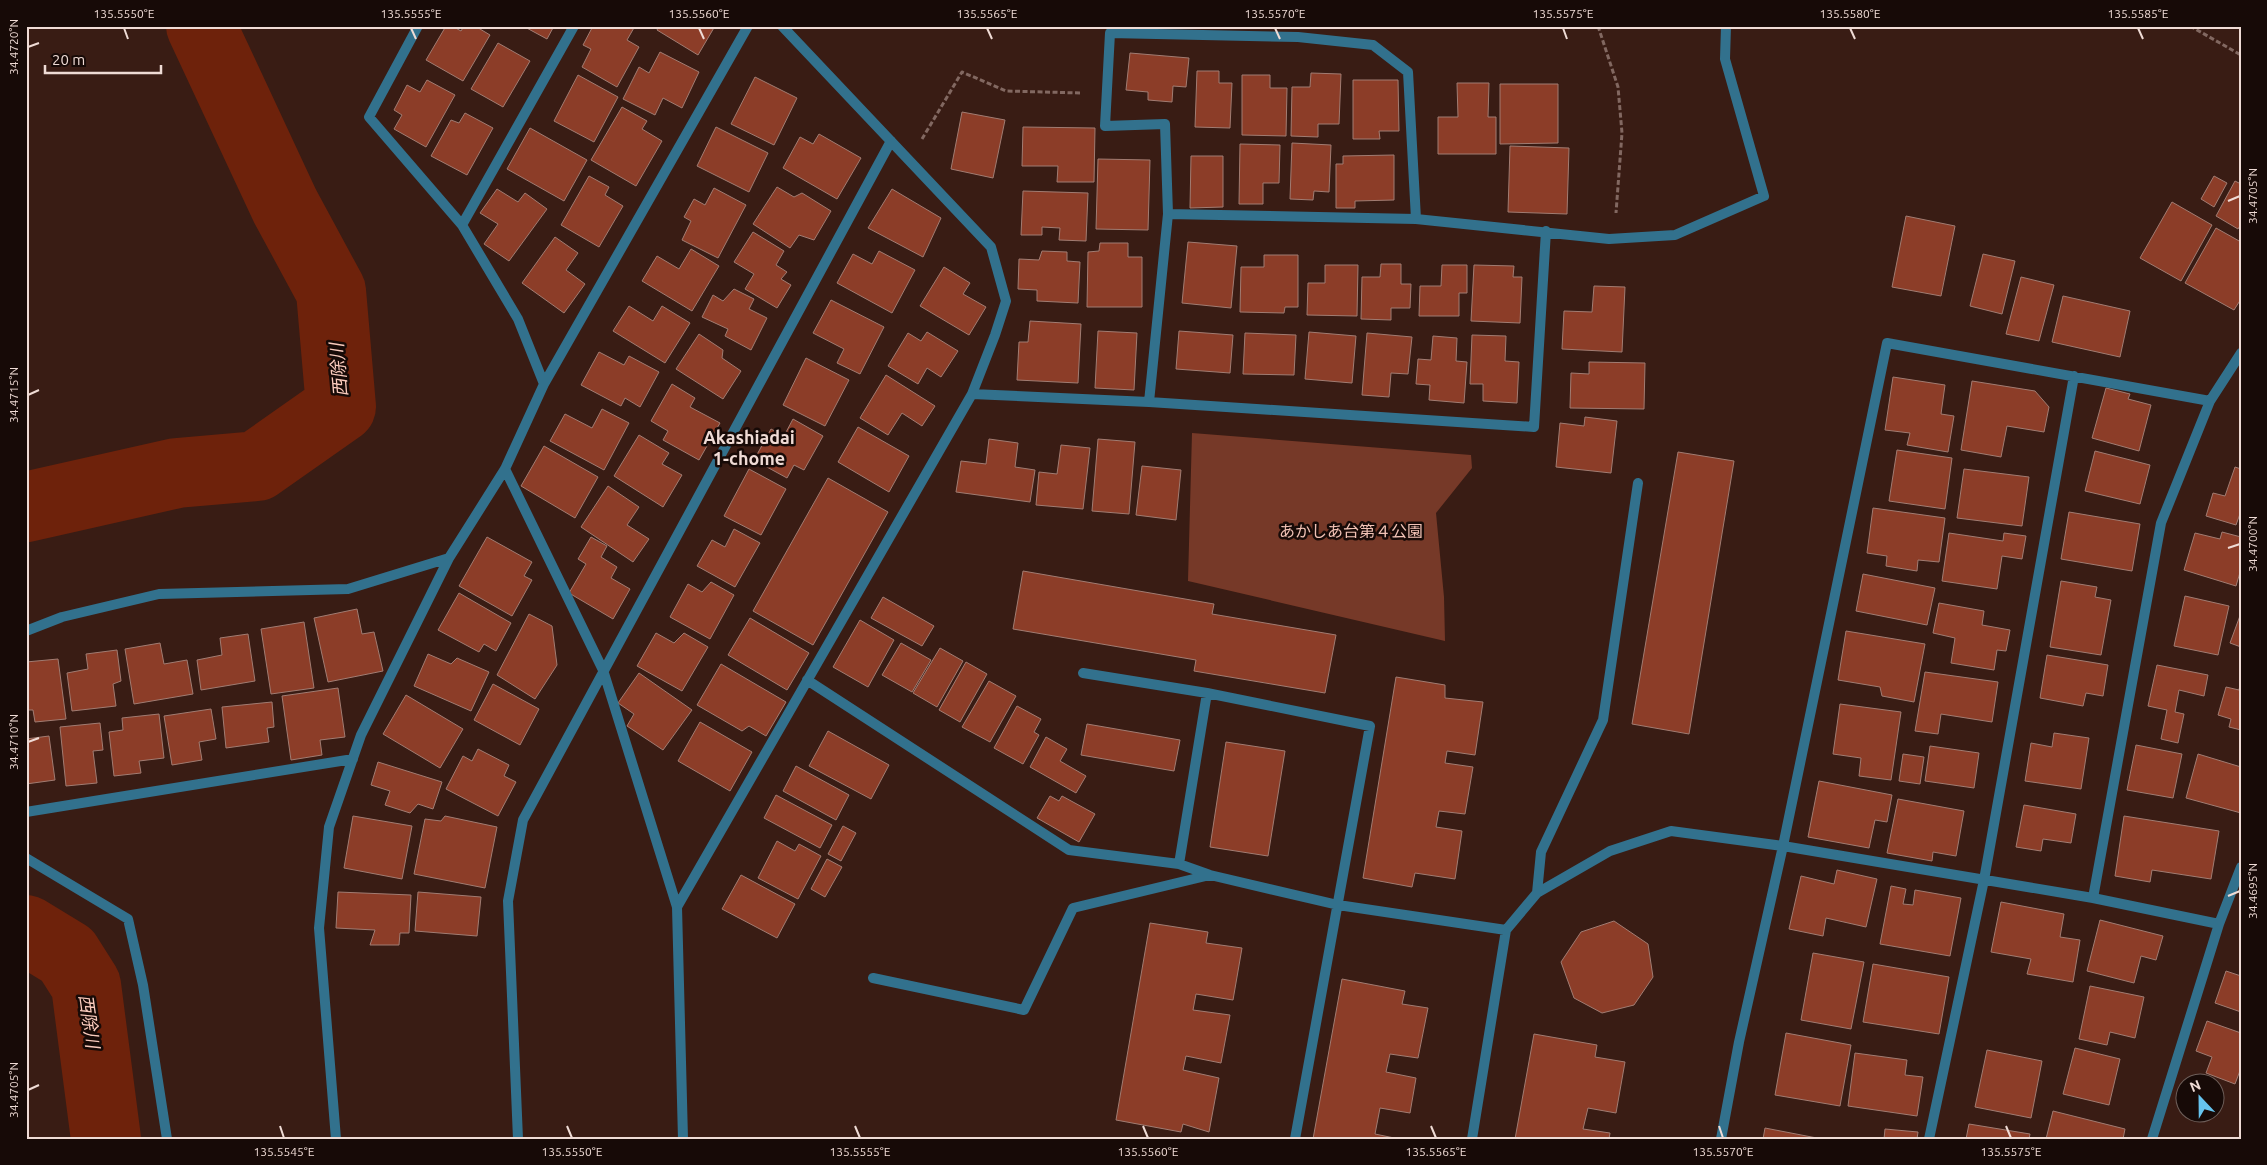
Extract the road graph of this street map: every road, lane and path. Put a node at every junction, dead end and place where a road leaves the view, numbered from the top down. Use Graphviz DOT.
graph roads {
  1 [pos="418,26"];
  2 [pos="574,26"];
  3 [pos="748,26"];
  4 [pos="782,26"];
  5 [pos="1598,26"];
  6 [pos="1726,26"];
  7 [pos="2190,26"];
  8 [pos="1110,30"];
  9 [pos="1298,31"];
  10 [pos="2241,55"];
  11 [pos="1106,94"];
  12 [pos="891,141"];
  13 [pos="910,161"];
  14 [pos="1168,214"];
  15 [pos="1416,219"];
  16 [pos="462,225"];
  17 [pos="1546,231"];
  18 [pos="1615,239"];
  19 [pos="2241,353"];
  20 [pos="2074,376"];
  21 [pos="544,384"];
  22 [pos="972,394"];
  23 [pos="2210,401"];
  24 [pos="1149,402"];
  25 [pos="505,469"];
  26 [pos="1638,483"];
  27 [pos="449,558"];
  28 [pos="26,630"];
  29 [pos="602,670"];
  30 [pos="1083,673"];
  31 [pos="807,680"];
  32 [pos="1207,693"];
  33 [pos="352,759"];
  34 [pos="26,812"];
  35 [pos="1784,846"];
  36 [pos="26,858"];
  37 [pos="1179,864"];
  38 [pos="2241,867"];
  39 [pos="1210,875"];
  40 [pos="1984,880"];
  41 [pos="1537,893"];
  42 [pos="2093,898"];
  43 [pos="1338,905"];
  44 [pos="677,907"];
  45 [pos="2219,924"];
  46 [pos="1506,930"];
  47 [pos="873,978"];
  48 [pos="167,1139"];
  49 [pos="336,1139"];
  50 [pos="518,1139"];
  51 [pos="683,1139"];
  52 [pos="1295,1139"];
  53 [pos="1472,1139"];
  54 [pos="1721,1139"];
  55 [pos="1929,1139"];
  56 [pos="2152,1139"];
  1 -- 16 [label="street"];
  2 -- 16 [label="street"];
  3 -- 21 [label="street"];
  4 -- 12 [label="street"];
  5 -- 18 [label="path"];
  6 -- 18 [label="street"];
  7 -- 10 [label="path"];
  8 -- 9 [label="street"];
  8 -- 11 [label="street"];
  9 -- 15 [label="street"];
  11 -- 13 [label="path"];
  11 -- 14 [label="street"];
  12 -- 13 [label="street"];
  12 -- 29 [label="street"];
  13 -- 22 [label="street"];
  14 -- 15 [label="street"];
  14 -- 24 [label="street"];
  15 -- 17 [label="street"];
  16 -- 21 [label="street"];
  17 -- 18 [label="street"];
  17 -- 24 [label="street"];
  19 -- 23 [label="street"];
  20 -- 23 [label="street"];
  20 -- 35 [label="street"];
  20 -- 40 [label="street"];
  21 -- 25 [label="street"];
  22 -- 24 [label="street"];
  22 -- 31 [label="street"];
  23 -- 42 [label="street"];
  25 -- 27 [label="street"];
  25 -- 29 [label="street"];
  26 -- 41 [label="street"];
  27 -- 28 [label="street"];
  27 -- 33 [label="street"];
  29 -- 44 [label="street"];
  29 -- 50 [label="street"];
  30 -- 32 [label="street"];
  31 -- 37 [label="street"];
  31 -- 44 [label="street"];
  32 -- 37 [label="street"];
  32 -- 43 [label="street"];
  33 -- 34 [label="street"];
  33 -- 49 [label="street"];
  35 -- 40 [label="street"];
  35 -- 41 [label="street"];
  35 -- 54 [label="street"];
  36 -- 48 [label="street"];
  37 -- 39 [label="street"];
  38 -- 45 [label="street"];
  39 -- 43 [label="street"];
  39 -- 47 [label="street"];
  40 -- 42 [label="street"];
  40 -- 55 [label="street"];
  41 -- 46 [label="street"];
  42 -- 45 [label="street"];
  43 -- 46 [label="street"];
  43 -- 52 [label="street"];
  44 -- 51 [label="street"];
  45 -- 56 [label="street"];
  46 -- 53 [label="street"];
}
